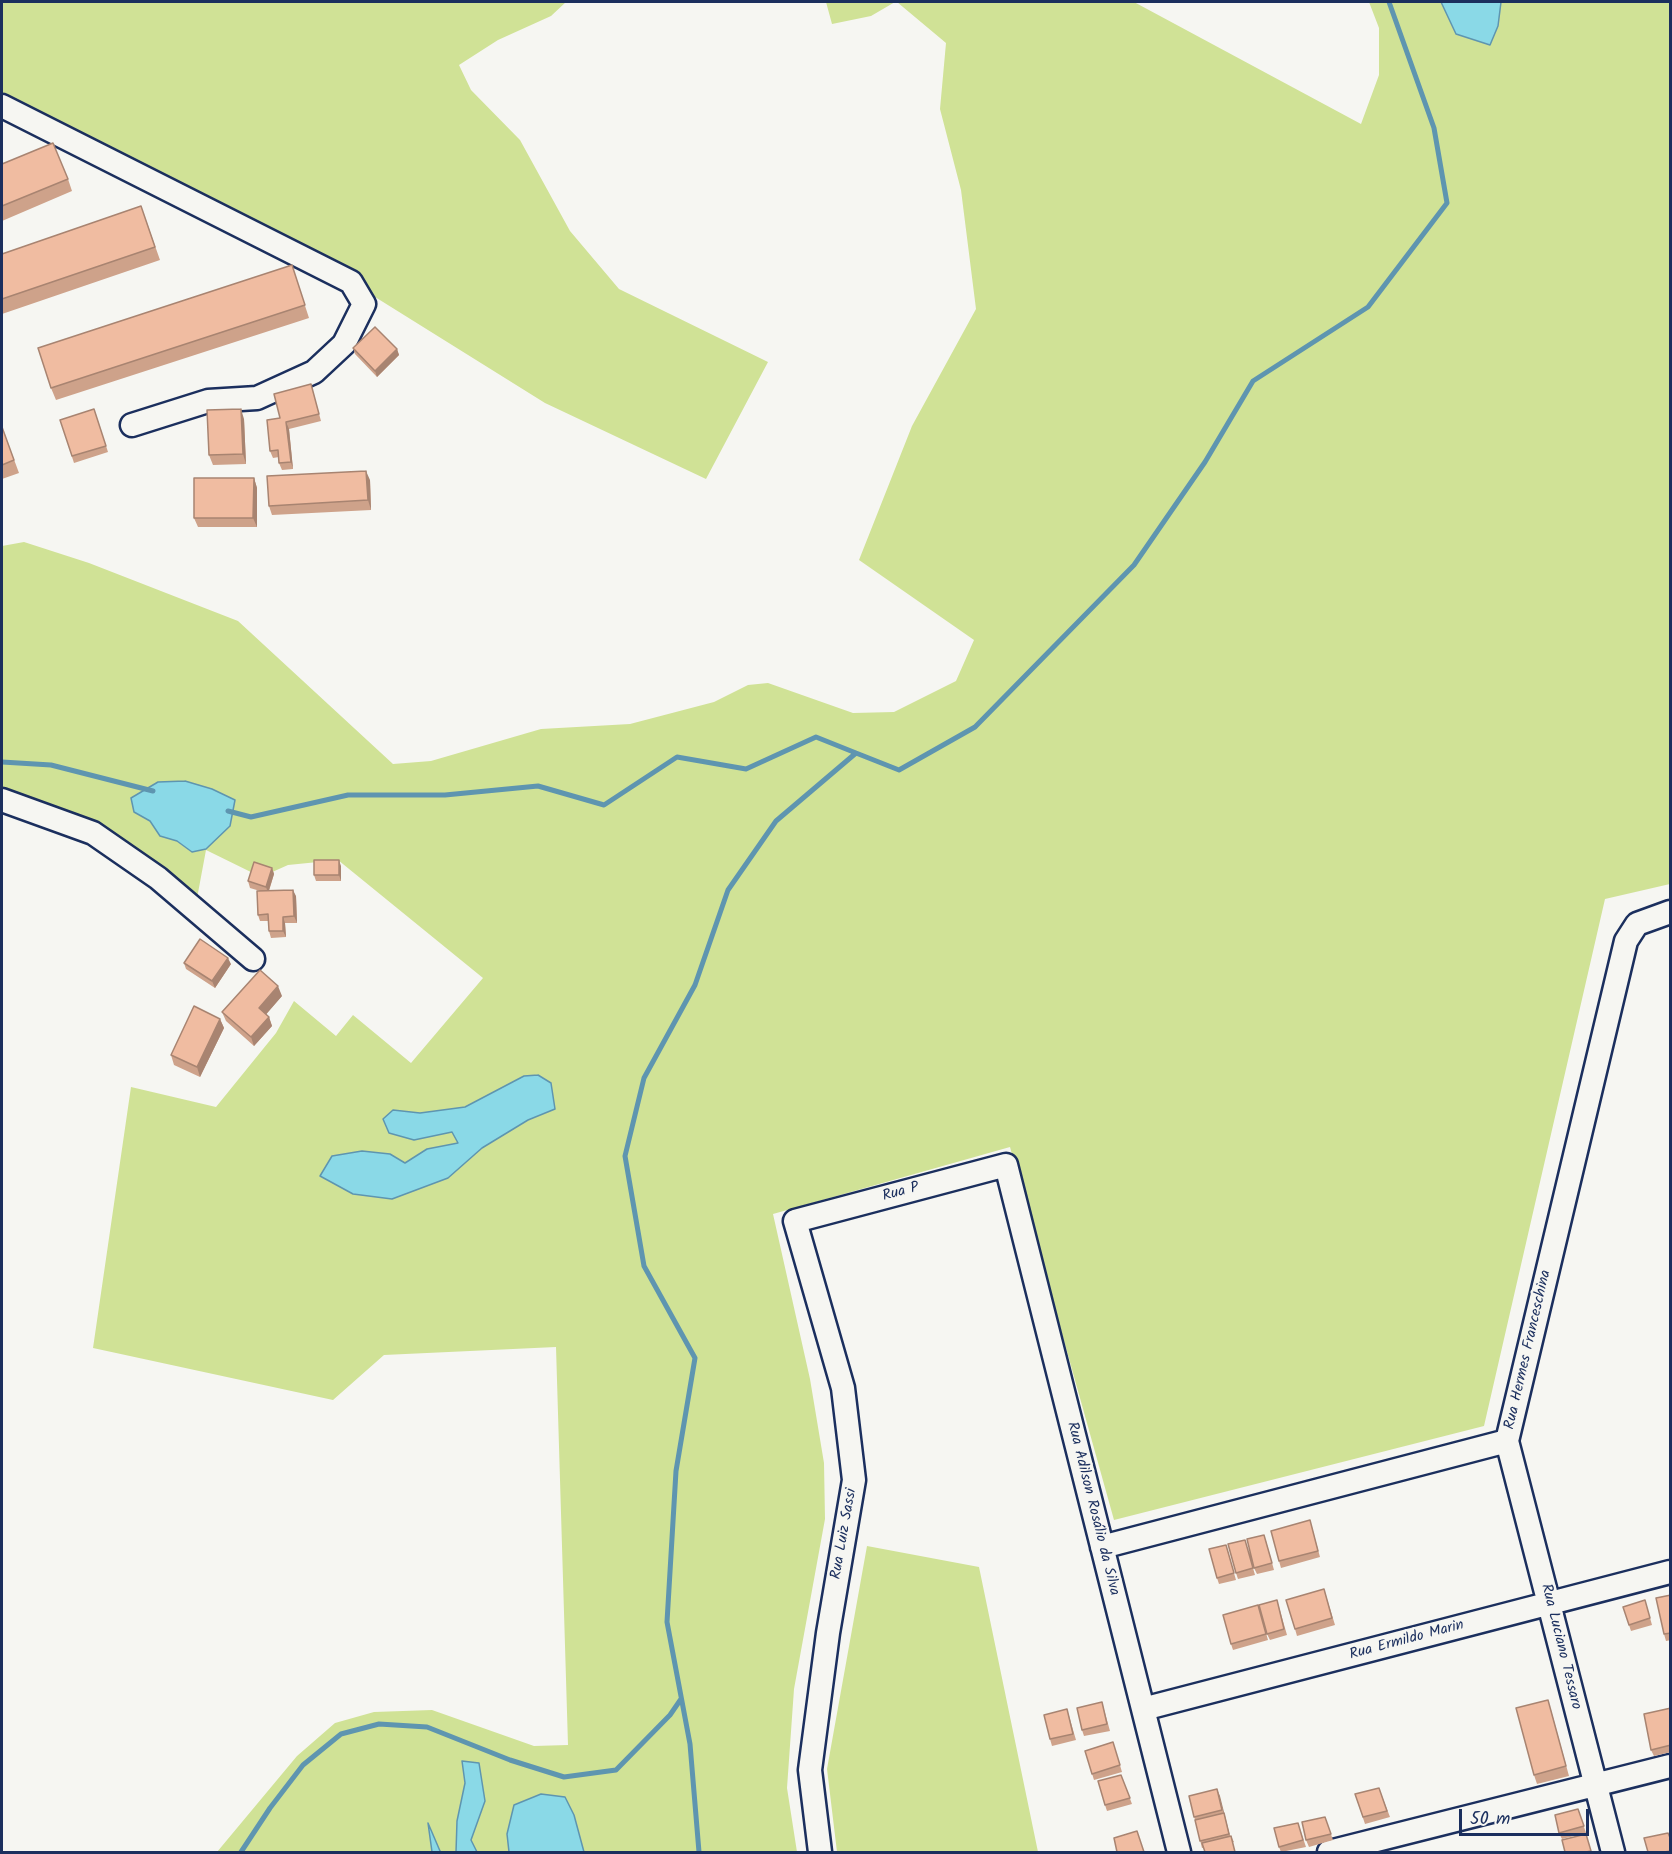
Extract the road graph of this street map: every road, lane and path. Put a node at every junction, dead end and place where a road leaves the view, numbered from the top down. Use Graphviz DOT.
graph roads {
  1 [pos="2,106"];
  2 [pos="132,425"];
  3 [pos="2,800"];
  4 [pos="1671,912"];
  5 [pos="253,959"];
  6 [pos="1006,1165"];
  7 [pos="795,1221"];
  8 [pos="1508,1441"];
  9 [pos="1102,1547"];
  10 [pos="1671,1572"];
  11 [pos="1549,1603"];
  12 [pos="1143,1709"];
  13 [pos="1671,1766"];
  14 [pos="1596,1785"];
  15 [pos="820,1852"];
  16 [pos="1179,1852"];
  17 [pos="1329,1852"];
  18 [pos="1613,1852"];
  1 -- 2 [label="street"];
  3 -- 5 [label="street"];
  4 -- 8 [label="street, Rua Hermes Franceschina"];
  6 -- 7 [label="street, Rua P"];
  6 -- 9 [label="street, Rua Adilson Rosálio da Silva"];
  7 -- 15 [label="street, Rua Luiz Sassi"];
  8 -- 9 [label="street, Rua Hermes Franceschina"];
  8 -- 11 [label="street, Rua Luciano Tessaro"];
  9 -- 12 [label="street, Rua Adilson Rosálio da Silva"];
  10 -- 11 [label="street, Rua Ermildo Marin"];
  11 -- 12 [label="street, Rua Ermildo Marin"];
  11 -- 14 [label="street, Rua Luciano Tessaro"];
  12 -- 16 [label="street, Rua Adilson Rosálio da Silva"];
  13 -- 14 [label="street"];
  14 -- 17 [label="street"];
  14 -- 18 [label="street, Rua Luciano Tessaro"];
}
